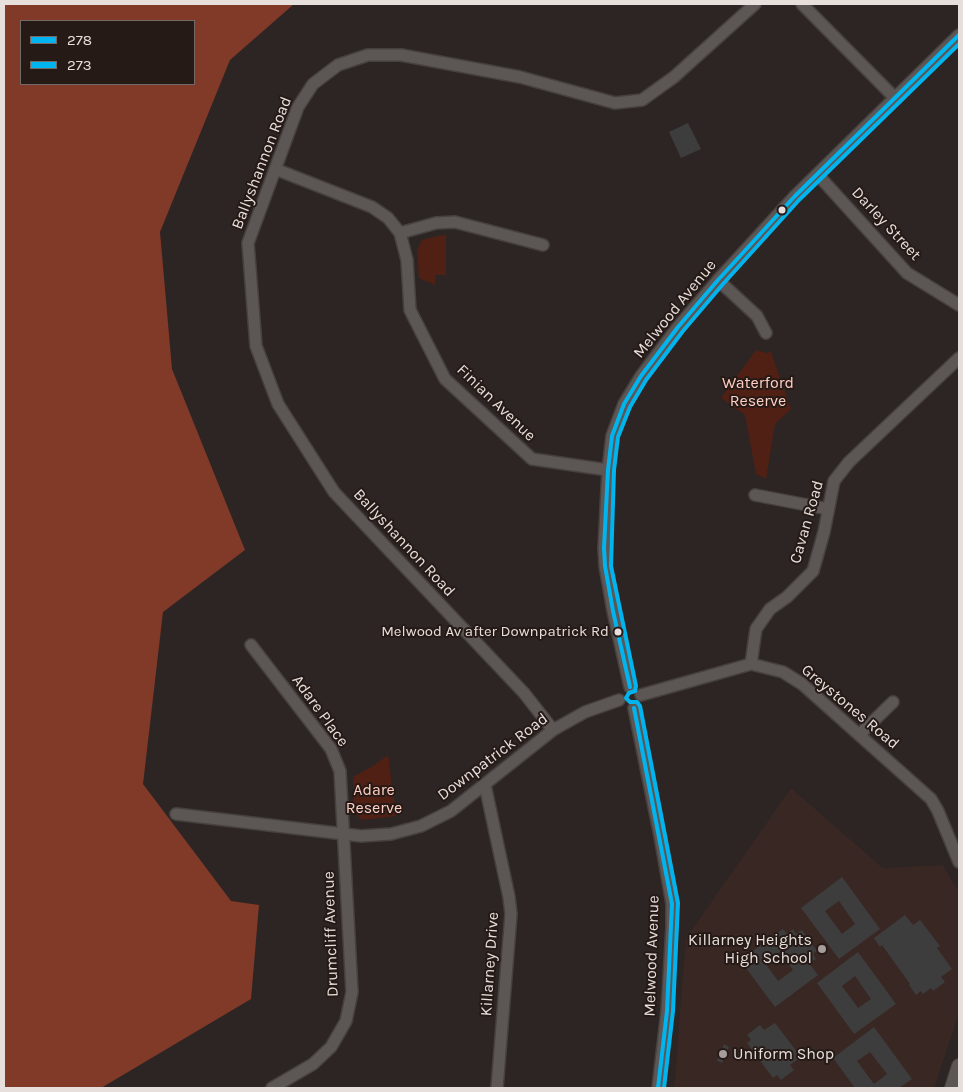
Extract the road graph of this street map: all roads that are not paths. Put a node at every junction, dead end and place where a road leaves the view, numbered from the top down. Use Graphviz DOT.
graph roads {
  1 [pos="755,4"];
  2 [pos="802,4"];
  3 [pos="959,35"];
  4 [pos="896,99"];
  5 [pos="275,169"];
  6 [pos="818,175"];
  7 [pos="400,233"];
  8 [pos="543,245"];
  9 [pos="718,280"];
  10 [pos="959,306"];
  11 [pos="766,333"];
  12 [pos="959,358"];
  13 [pos="608,470"];
  14 [pos="755,495"];
  15 [pos="828,510"];
  16 [pos="252,645"];
  17 [pos="751,664"];
  18 [pos="630,687"];
  19 [pos="641,694"];
  20 [pos="619,700"];
  21 [pos="893,702"];
  22 [pos="634,708"];
  23 [pos="553,730"];
  24 [pos="859,735"];
  25 [pos="485,785"];
  26 [pos="176,814"];
  27 [pos="344,834"];
  28 [pos="959,862"];
  29 [pos="959,1066"];
  30 [pos="272,1088"];
  31 [pos="497,1088"];
  32 [pos="658,1088"];
  33 [pos="952,1088"];
  1 -- 5 [label="street, Ballyshannon Road"];
  2 -- 4 [label="street"];
  3 -- 4 [label="street, Melwood Avenue"];
  4 -- 6 [label="street, Melwood Avenue"];
  5 -- 7 [label="street, Finian Avenue"];
  5 -- 23 [label="street, Ballyshannon Road"];
  6 -- 9 [label="street, Melwood Avenue"];
  6 -- 10 [label="street, Darley Street"];
  7 -- 8 [label="street"];
  7 -- 13 [label="street, Finian Avenue"];
  9 -- 11 [label="street"];
  9 -- 13 [label="street, Melwood Avenue"];
  12 -- 15 [label="street, Cavan Road"];
  13 -- 18 [label="street, Melwood Avenue"];
  14 -- 15 [label="street"];
  15 -- 17 [label="street, Cavan Road"];
  16 -- 27 [label="street, Adare Place"];
  17 -- 19 [label="street, Greystones Road"];
  17 -- 24 [label="street, Greystones Road"];
  18 -- 19 [label="street"];
  18 -- 20 [label="street"];
  19 -- 22 [label="street"];
  20 -- 22 [label="street"];
  20 -- 23 [label="street, Downpatrick Road"];
  21 -- 24 [label="street"];
  22 -- 32 [label="street, Melwood Avenue"];
  23 -- 25 [label="street, Downpatrick Road"];
  24 -- 28 [label="street, Greystones Road"];
  25 -- 27 [label="street, Downpatrick Road"];
  25 -- 31 [label="street, Killarney Drive"];
  26 -- 27 [label="street, Downpatrick Road"];
  27 -- 30 [label="street, Drumcliff Avenue"];
  29 -- 33 [label="street"];
}
